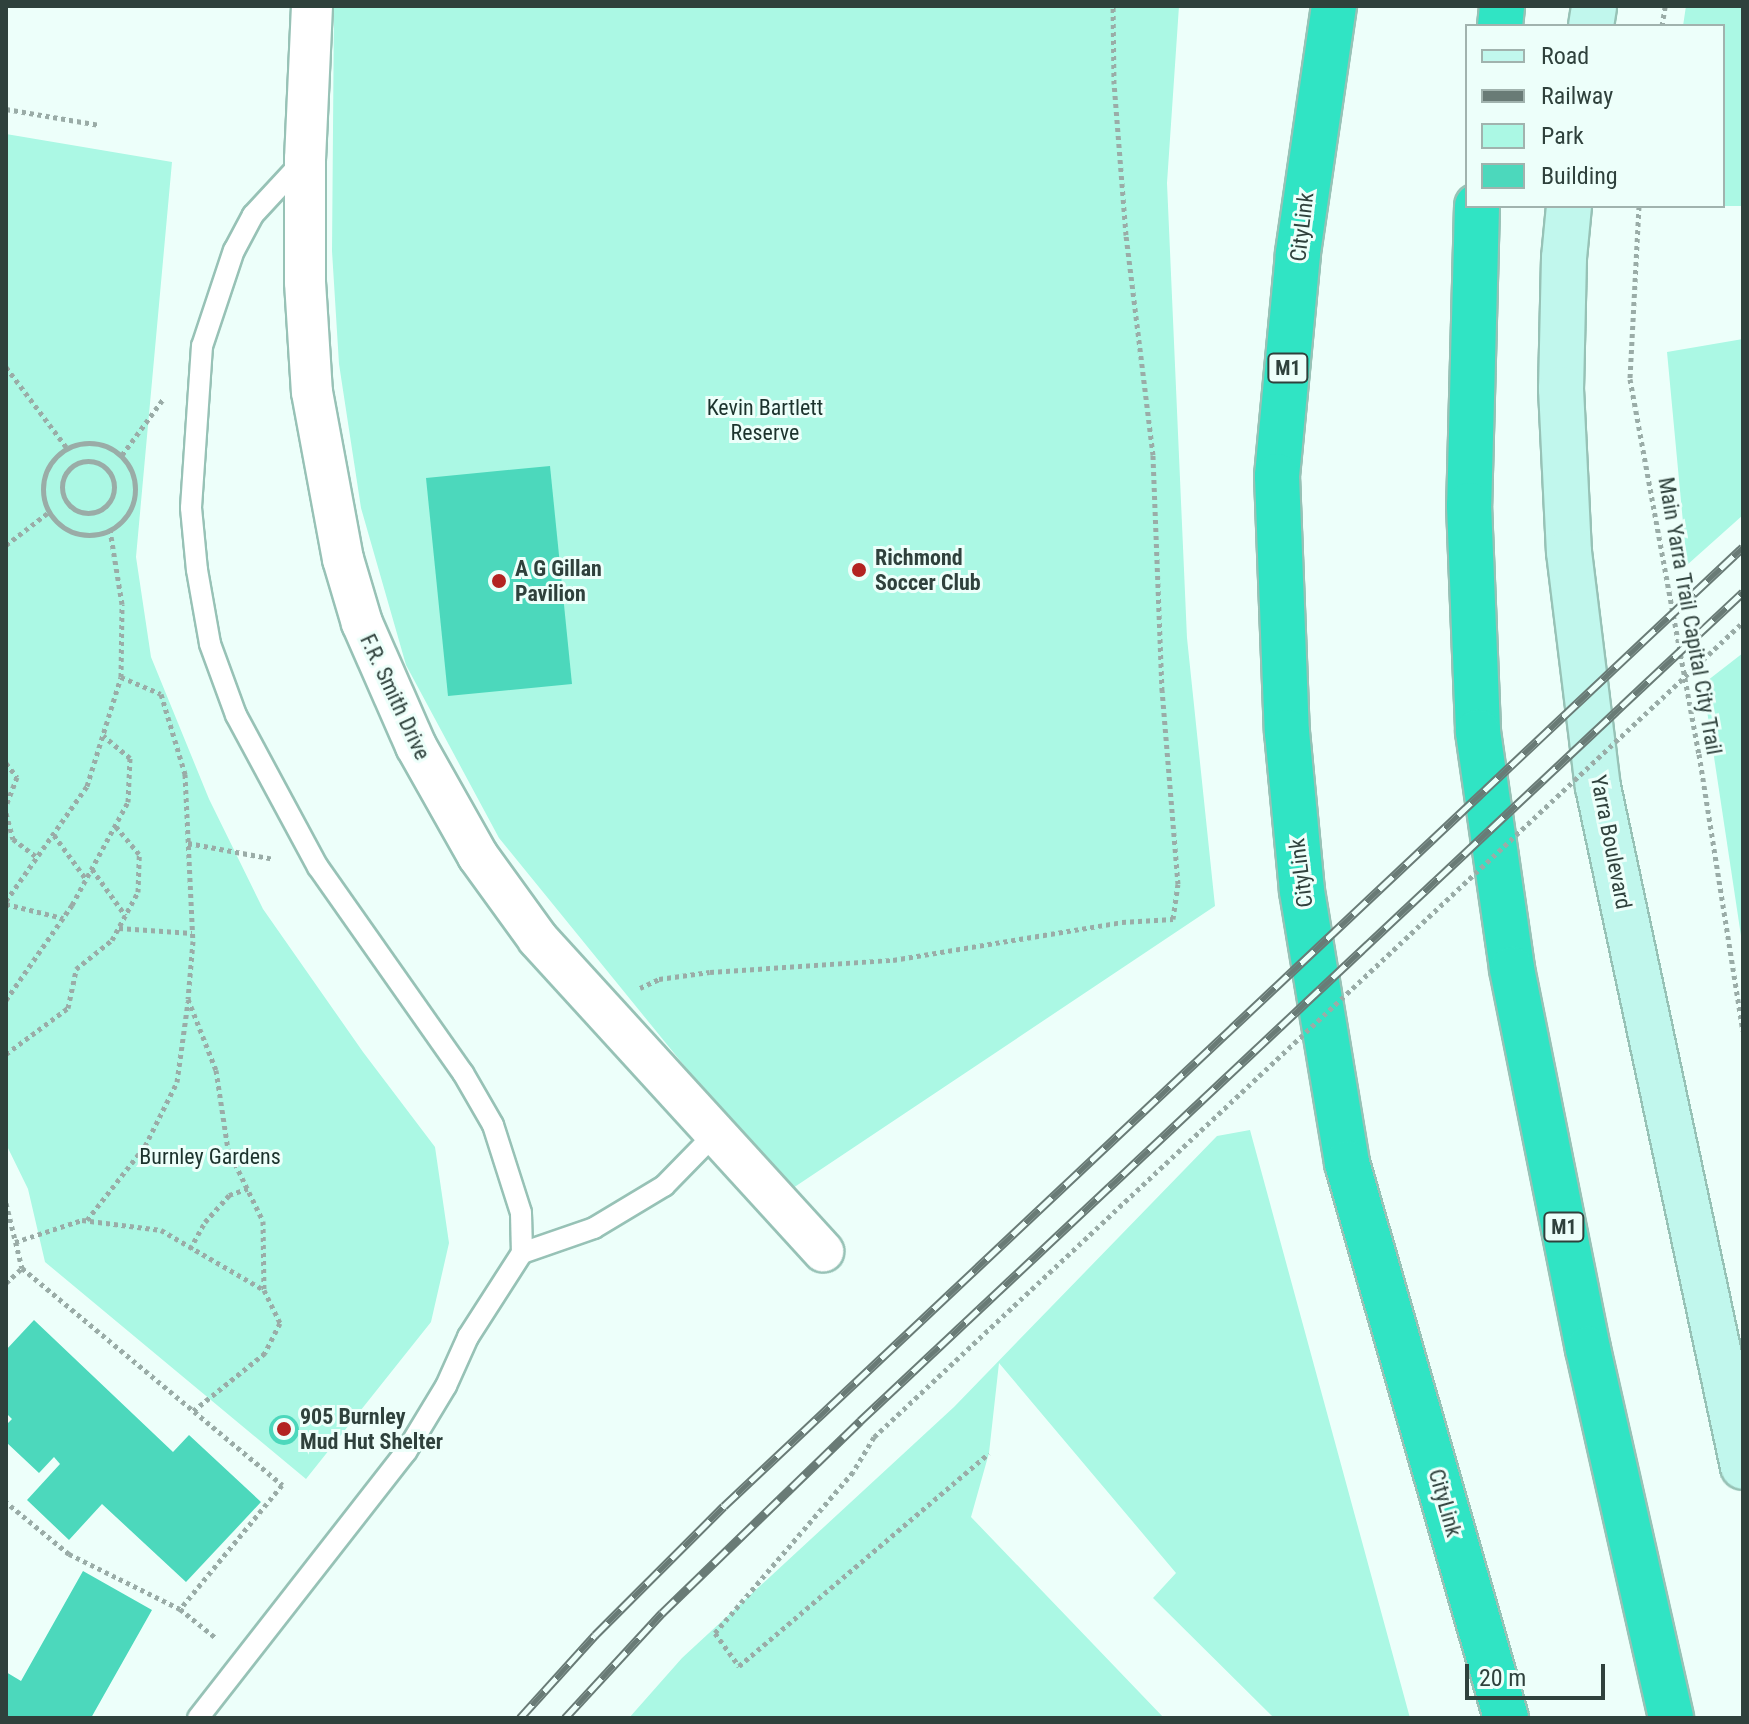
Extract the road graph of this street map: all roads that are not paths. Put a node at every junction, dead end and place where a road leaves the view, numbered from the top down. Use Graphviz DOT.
graph roads {
  1 [pos="312,6"];
  2 [pos="1334,6"];
  3 [pos="305,159"];
  4 [pos="1477,208"];
  5 [pos="1569,208"];
  6 [pos="715,1134"];
  7 [pos="823,1251"];
  8 [pos="522,1253"];
  9 [pos="1743,1467"];
  10 [pos="198,1718"];
  11 [pos="1504,1718"];
  12 [pos="1671,1718"];
  1 -- 3 [label="street, F.R. Smith Drive"];
  2 -- 11 [label="highway, CityLink / M1"];
  3 -- 6 [label="street, F.R. Smith Drive"];
  3 -- 8 [label="lane"];
  4 -- 12 [label="highway, M1"];
  5 -- 9 [label="street, Yarra Boulevard"];
  6 -- 7 [label="street, F.R. Smith Drive"];
  6 -- 8 [label="lane"];
  8 -- 10 [label="lane"];
}
